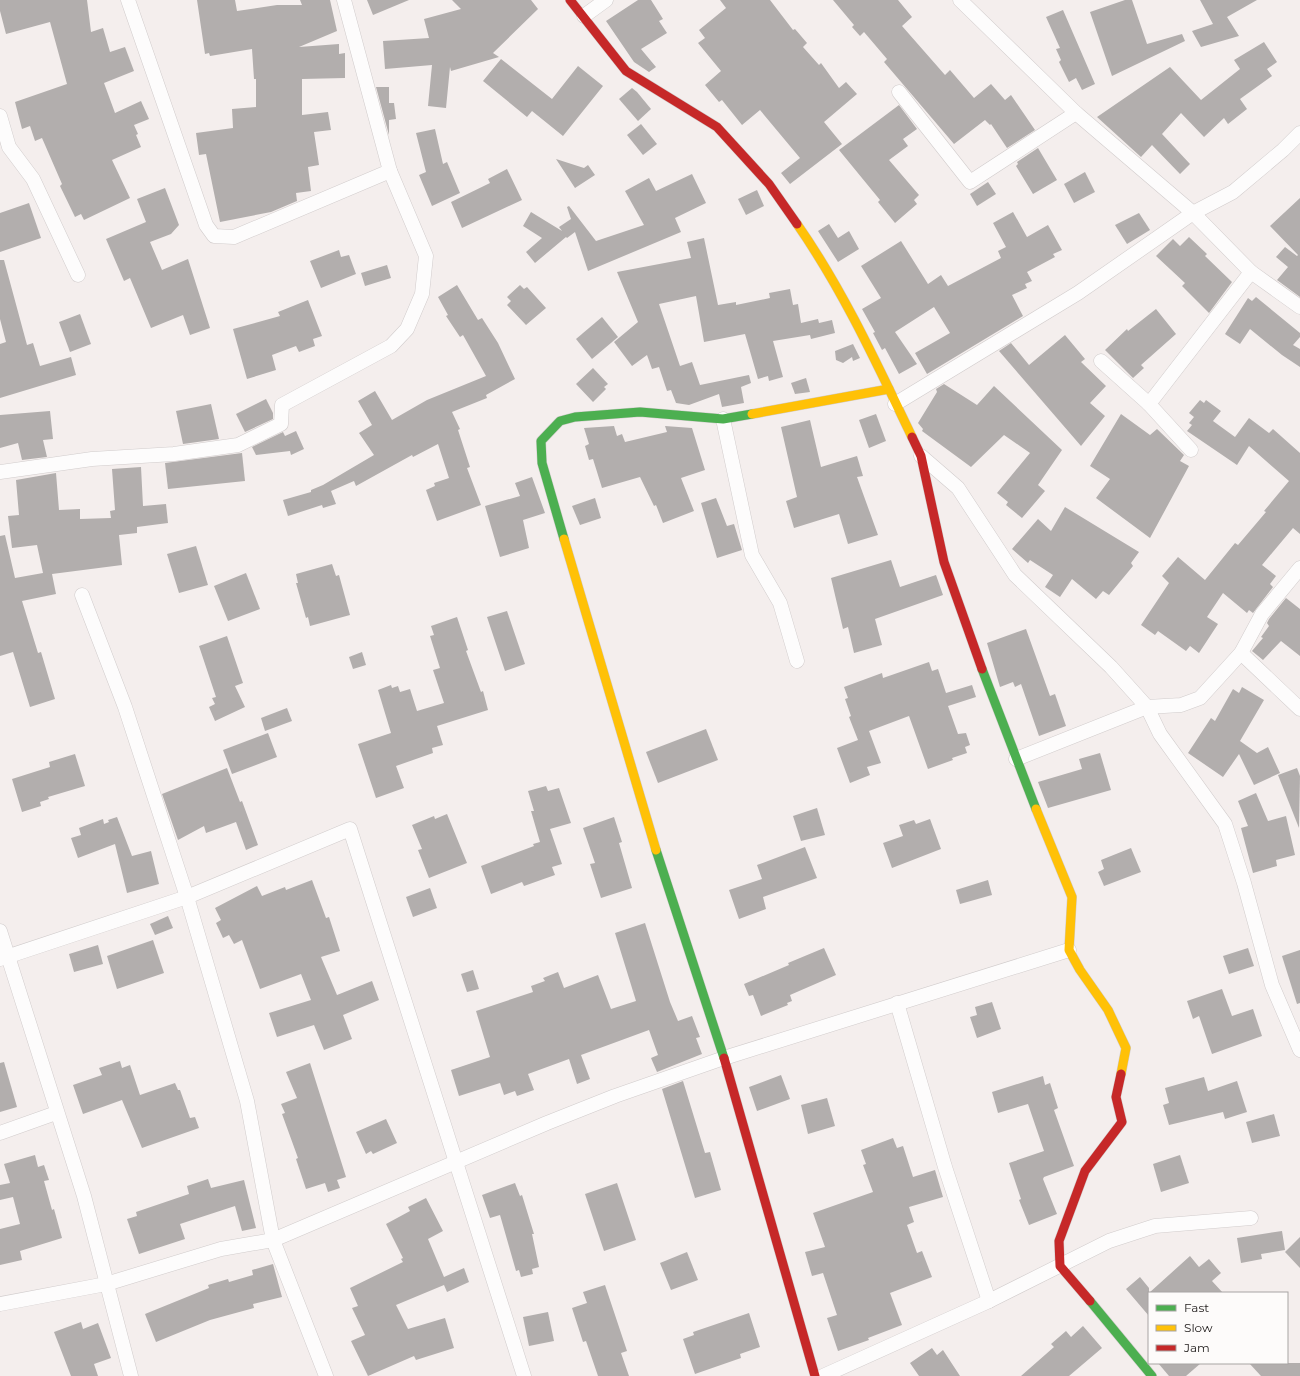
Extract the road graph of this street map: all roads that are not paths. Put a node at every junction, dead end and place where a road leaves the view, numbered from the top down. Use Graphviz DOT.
graph roads {
  1 [pos="128,0"];
  2 [pos="344,0"];
  3 [pos="570,0"];
  4 [pos="606,0"];
  5 [pos="967,1"];
  6 [pos="584,16"];
  7 [pos="899,92"];
  8 [pos="1076,113"];
  9 [pos="0,116"];
  10 [pos="1300,134"];
  11 [pos="390,172"];
  12 [pos="1194,213"];
  13 [pos="1251,272"];
  14 [pos="78,275"];
  15 [pos="1300,307"];
  16 [pos="1101,362"];
  17 [pos="889,390"];
  18 [pos="895,404"];
  19 [pos="1149,404"];
  20 [pos="723,419"];
  21 [pos="1191,450"];
  22 [pos="921,456"];
  23 [pos="0,472"];
  24 [pos="1300,568"];
  25 [pos="82,595"];
  26 [pos="1241,653"];
  27 [pos="797,661"];
  28 [pos="1147,707"];
  29 [pos="1300,709"];
  30 [pos="1016,759"];
  31 [pos="187,897"];
  32 [pos="0,931"];
  33 [pos="1069,950"];
  34 [pos="4,958"];
  35 [pos="897,1003"];
  36 [pos="1300,1050"];
  37 [pos="724,1058"];
  38 [pos="56,1113"];
  39 [pos="0,1133"];
  40 [pos="455,1163"];
  41 [pos="1251,1218"];
  42 [pos="273,1240"];
  43 [pos="1060,1266"];
  44 [pos="106,1284"];
  45 [pos="989,1301"];
  46 [pos="0,1304"];
  47 [pos="131,1376"];
  48 [pos="326,1376"];
  49 [pos="524,1376"];
  50 [pos="816,1376"];
  51 [pos="823,1376"];
  52 [pos="1152,1376"];
  1 -- 11 [label="street"];
  2 -- 11 [label="street"];
  3 -- 6 [label="street"];
  4 -- 6 [label="street"];
  5 -- 8 [label="street"];
  6 -- 17 [label="street"];
  7 -- 8 [label="street"];
  8 -- 12 [label="street"];
  9 -- 14 [label="street"];
  10 -- 12 [label="street"];
  11 -- 23 [label="street"];
  12 -- 13 [label="street"];
  12 -- 18 [label="street"];
  13 -- 15 [label="street"];
  13 -- 19 [label="street"];
  16 -- 19 [label="street"];
  17 -- 18 [label="street"];
  17 -- 20 [label="street"];
  18 -- 22 [label="street"];
  19 -- 21 [label="street"];
  20 -- 27 [label="street"];
  20 -- 37 [label="street"];
  22 -- 28 [label="street"];
  22 -- 30 [label="street"];
  24 -- 26 [label="street"];
  25 -- 31 [label="street"];
  26 -- 28 [label="street"];
  26 -- 29 [label="street"];
  28 -- 30 [label="street"];
  28 -- 36 [label="street"];
  30 -- 33 [label="street"];
  31 -- 34 [label="street"];
  31 -- 40 [label="street"];
  31 -- 42 [label="street"];
  32 -- 34 [label="street"];
  33 -- 35 [label="street"];
  33 -- 43 [label="street"];
  34 -- 38 [label="street"];
  35 -- 37 [label="street"];
  35 -- 45 [label="street"];
  37 -- 40 [label="street"];
  37 -- 50 [label="street"];
  38 -- 39 [label="street"];
  38 -- 44 [label="street"];
  40 -- 42 [label="street"];
  40 -- 49 [label="street"];
  41 -- 43 [label="street"];
  42 -- 44 [label="street"];
  42 -- 48 [label="street"];
  43 -- 45 [label="street"];
  43 -- 52 [label="street"];
  44 -- 46 [label="street"];
  44 -- 47 [label="street"];
  45 -- 51 [label="street"];
}
